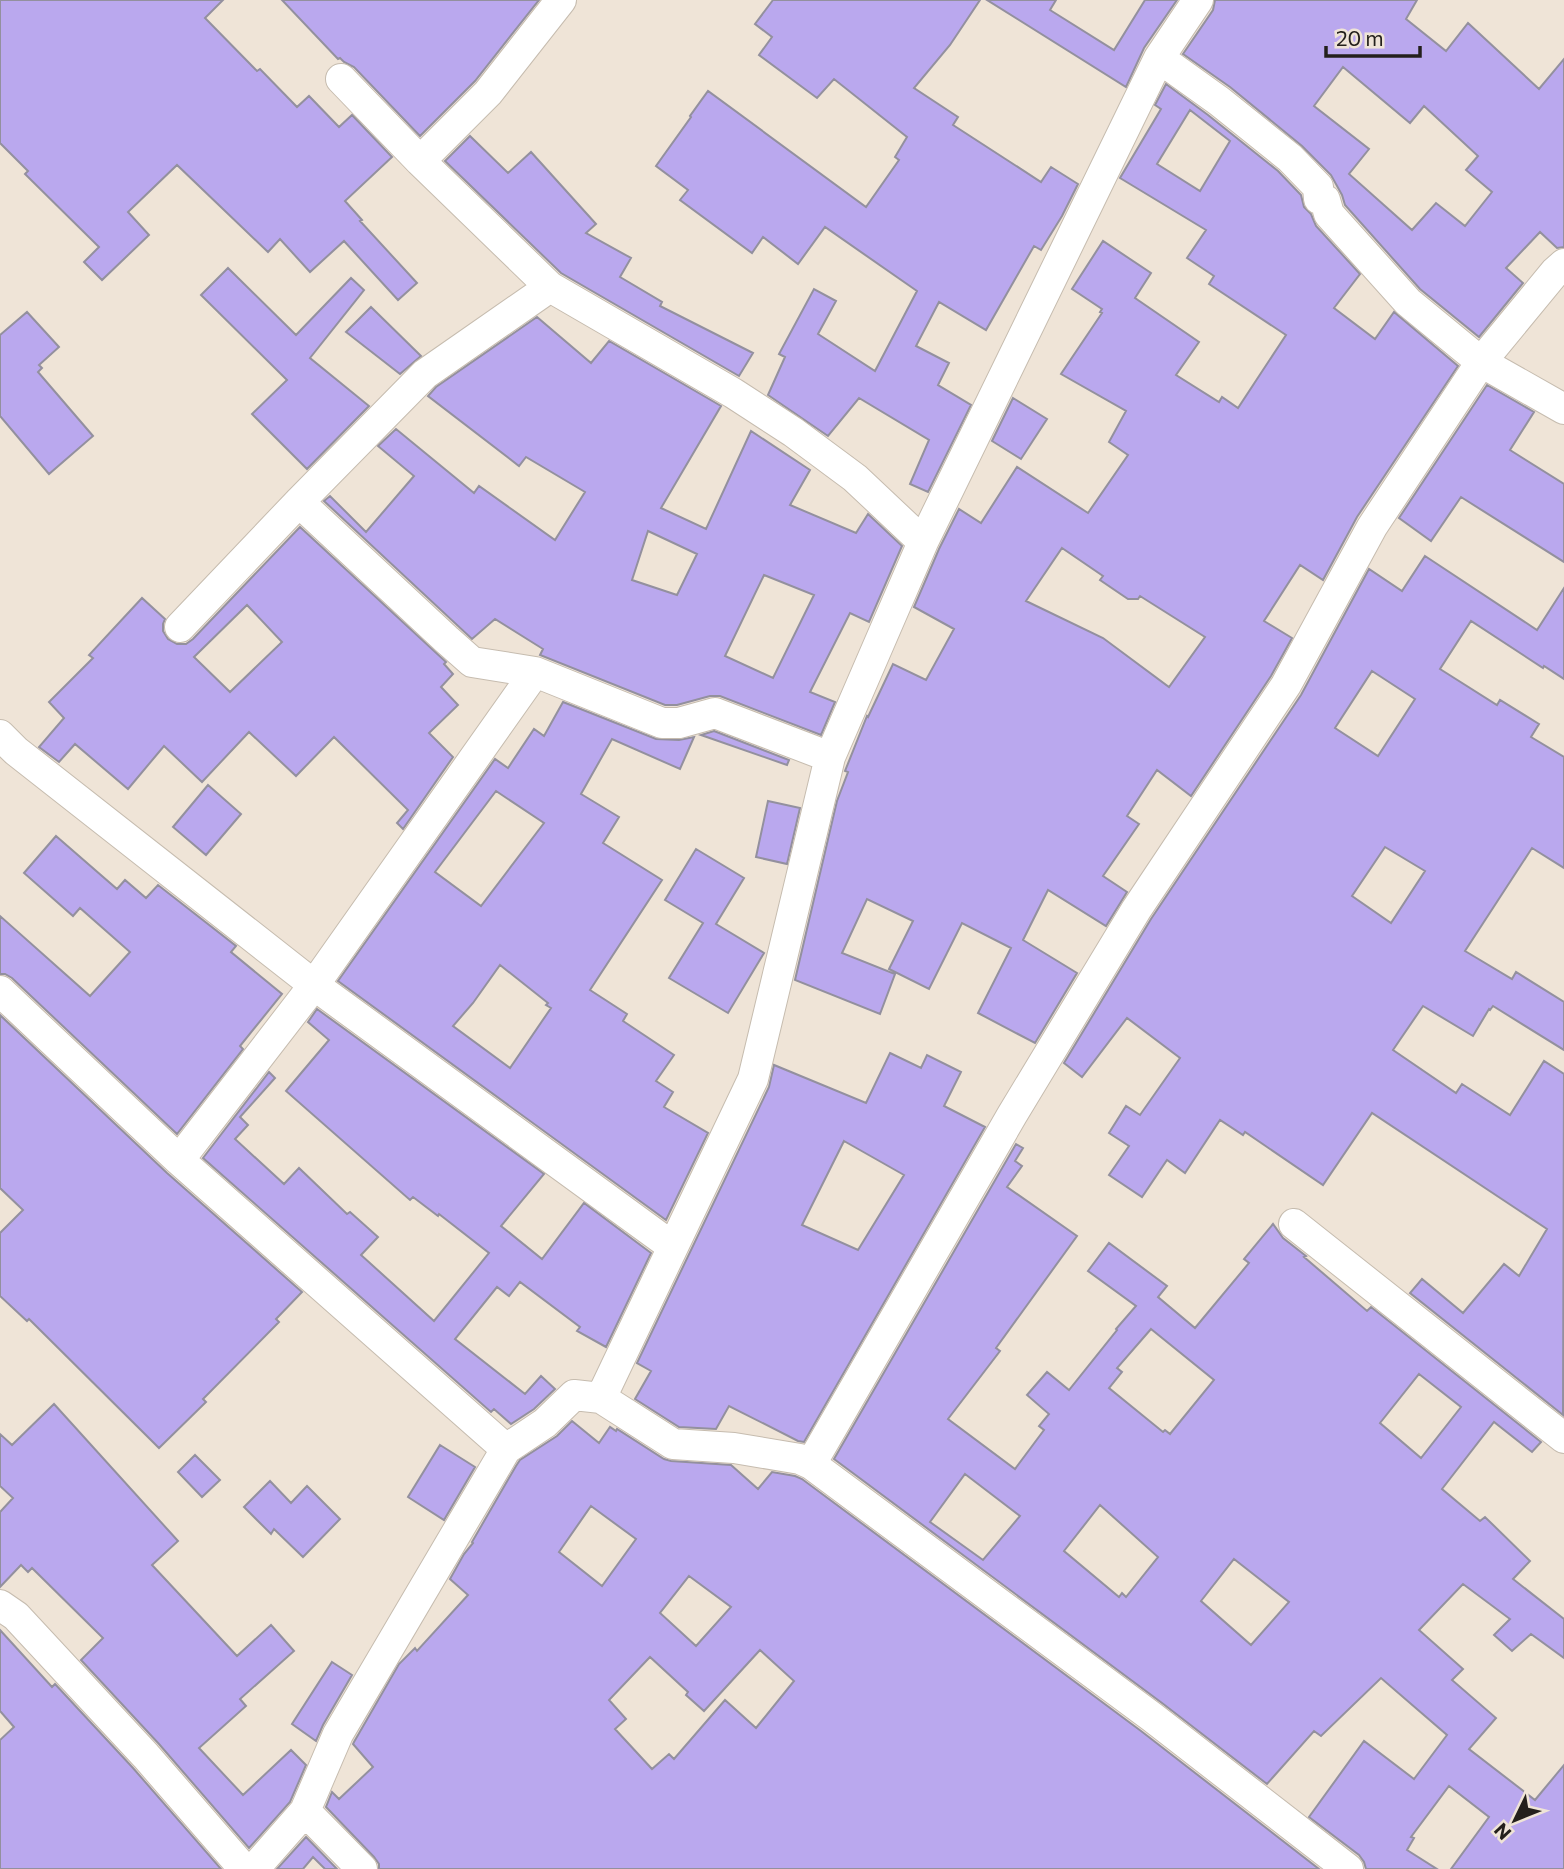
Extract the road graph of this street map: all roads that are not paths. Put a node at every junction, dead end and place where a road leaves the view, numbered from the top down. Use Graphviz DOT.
graph roads {
  1 [pos="561,0"];
  2 [pos="1198,0"];
  3 [pos="1159,58"];
  4 [pos="341,79"];
  5 [pos="420,161"];
  6 [pos="1564,264"];
  7 [pos="550,287"];
  8 [pos="1481,362"];
  9 [pos="1564,409"];
  10 [pos="299,502"];
  11 [pos="923,542"];
  12 [pos="180,628"];
  13 [pos="536,672"];
  14 [pos="0,735"];
  15 [pos="830,757"];
  16 [pos="314,985"];
  17 [pos="0,991"];
  18 [pos="179,1160"];
  19 [pos="1294,1224"];
  20 [pos="673,1247"];
  21 [pos="601,1398"];
  22 [pos="1564,1438"];
  23 [pos="506,1449"];
  24 [pos="811,1464"];
  25 [pos="0,1605"];
  26 [pos="305,1811"];
  27 [pos="244,1869"];
  28 [pos="254,1869"];
  29 [pos="362,1869"];
  30 [pos="1348,1869"];
  1 -- 5 [label="street"];
  2 -- 3 [label="street"];
  3 -- 8 [label="street"];
  3 -- 11 [label="street"];
  4 -- 5 [label="street"];
  5 -- 7 [label="street"];
  6 -- 8 [label="street"];
  7 -- 10 [label="street"];
  7 -- 11 [label="street"];
  8 -- 9 [label="street"];
  8 -- 24 [label="street"];
  10 -- 12 [label="street"];
  10 -- 13 [label="street"];
  11 -- 15 [label="street"];
  13 -- 15 [label="street"];
  13 -- 16 [label="street"];
  14 -- 16 [label="street"];
  15 -- 20 [label="street"];
  16 -- 18 [label="street"];
  16 -- 20 [label="street"];
  17 -- 18 [label="street"];
  18 -- 23 [label="street"];
  19 -- 22 [label="street"];
  20 -- 21 [label="street"];
  21 -- 23 [label="street"];
  21 -- 24 [label="street"];
  23 -- 26 [label="street"];
  24 -- 30 [label="street"];
  25 -- 27 [label="street"];
  26 -- 28 [label="street"];
  26 -- 29 [label="street"];
}
